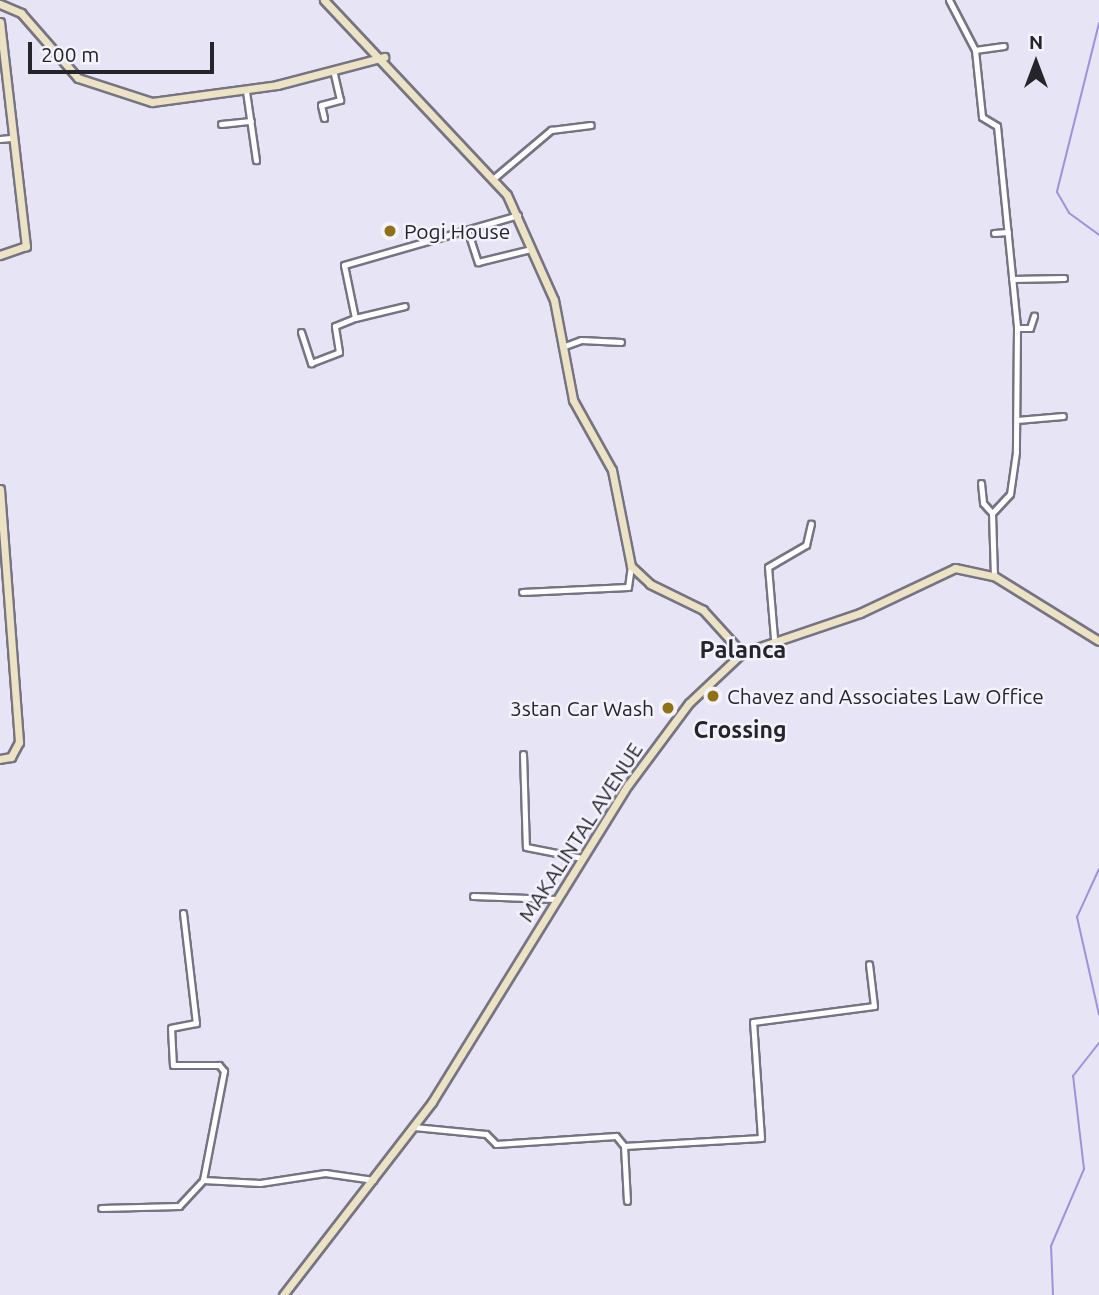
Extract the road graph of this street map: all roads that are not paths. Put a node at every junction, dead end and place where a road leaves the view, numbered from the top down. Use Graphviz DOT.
graph roads {
  1 [pos="324,0"];
  2 [pos="949,0"];
  3 [pos="0,4"];
  4 [pos="0,22"];
  5 [pos="1004,46"];
  6 [pos="975,50"];
  7 [pos="384,57"];
  8 [pos="334,73"];
  9 [pos="246,91"];
  10 [pos="324,118"];
  11 [pos="251,121"];
  12 [pos="221,124"];
  13 [pos="591,125"];
  14 [pos="11,138"];
  15 [pos="0,139"];
  16 [pos="256,160"];
  17 [pos="494,178"];
  18 [pos="517,215"];
  19 [pos="468,232"];
  20 [pos="1008,232"];
  21 [pos="994,233"];
  22 [pos="533,248"];
  23 [pos="0,255"];
  24 [pos="1064,278"];
  25 [pos="1012,279"];
  26 [pos="405,306"];
  27 [pos="1034,316"];
  28 [pos="355,318"];
  29 [pos="1017,328"];
  30 [pos="301,332"];
  31 [pos="621,342"];
  32 [pos="562,347"];
  33 [pos="1063,416"];
  34 [pos="1017,420"];
  35 [pos="981,483"];
  36 [pos="0,489"];
  37 [pos="992,513"];
  38 [pos="811,524"];
  39 [pos="631,566"];
  40 [pos="993,576"];
  41 [pos="522,592"];
  42 [pos="775,638"];
  43 [pos="1099,640"];
  44 [pos="742,653"];
  45 [pos="523,754"];
  46 [pos="0,759"];
  47 [pos="582,858"];
  48 [pos="472,896"];
  49 [pos="556,899"];
  50 [pos="183,913"];
  51 [pos="869,964"];
  52 [pos="414,1128"];
  53 [pos="624,1146"];
  54 [pos="203,1180"];
  55 [pos="374,1180"];
  56 [pos="627,1201"];
  57 [pos="101,1208"];
  58 [pos="283,1295"];
  1 -- 7 [label="street"];
  2 -- 6 [label="street"];
  3 -- 9 [label="street"];
  4 -- 14 [label="street"];
  5 -- 6 [label="street"];
  6 -- 20 [label="street"];
  7 -- 8 [label="street"];
  7 -- 17 [label="street"];
  8 -- 9 [label="street"];
  8 -- 10 [label="street"];
  9 -- 11 [label="street"];
  11 -- 12 [label="street"];
  11 -- 16 [label="street"];
  13 -- 17 [label="street"];
  14 -- 15 [label="street"];
  14 -- 23 [label="street"];
  17 -- 18 [label="street"];
  18 -- 19 [label="street"];
  18 -- 22 [label="street"];
  19 -- 22 [label="street"];
  19 -- 28 [label="street"];
  20 -- 21 [label="street"];
  20 -- 25 [label="street"];
  22 -- 32 [label="street"];
  24 -- 25 [label="street"];
  25 -- 29 [label="street"];
  26 -- 28 [label="street"];
  27 -- 29 [label="street"];
  28 -- 30 [label="street"];
  29 -- 34 [label="street"];
  31 -- 32 [label="street"];
  32 -- 39 [label="street"];
  33 -- 34 [label="street"];
  34 -- 37 [label="street"];
  35 -- 37 [label="street"];
  36 -- 46 [label="street"];
  37 -- 40 [label="street"];
  38 -- 42 [label="street"];
  39 -- 41 [label="street"];
  39 -- 44 [label="street"];
  40 -- 42 [label="street, MAKALINTAL AVENUE"];
  40 -- 43 [label="street, MAKALINTAL AVENUE"];
  42 -- 44 [label="street, MAKALINTAL AVENUE"];
  44 -- 47 [label="street, MAKALINTAL AVENUE"];
  45 -- 47 [label="street"];
  47 -- 49 [label="street, MAKALINTAL AVENUE"];
  48 -- 49 [label="street"];
  49 -- 52 [label="street, MAKALINTAL AVENUE"];
  50 -- 54 [label="street"];
  51 -- 53 [label="street"];
  52 -- 53 [label="street"];
  52 -- 55 [label="street, MAKALINTAL AVENUE"];
  53 -- 56 [label="street"];
  54 -- 55 [label="street"];
  54 -- 57 [label="street"];
  55 -- 58 [label="street, MAKALINTAL AVENUE"];
}
